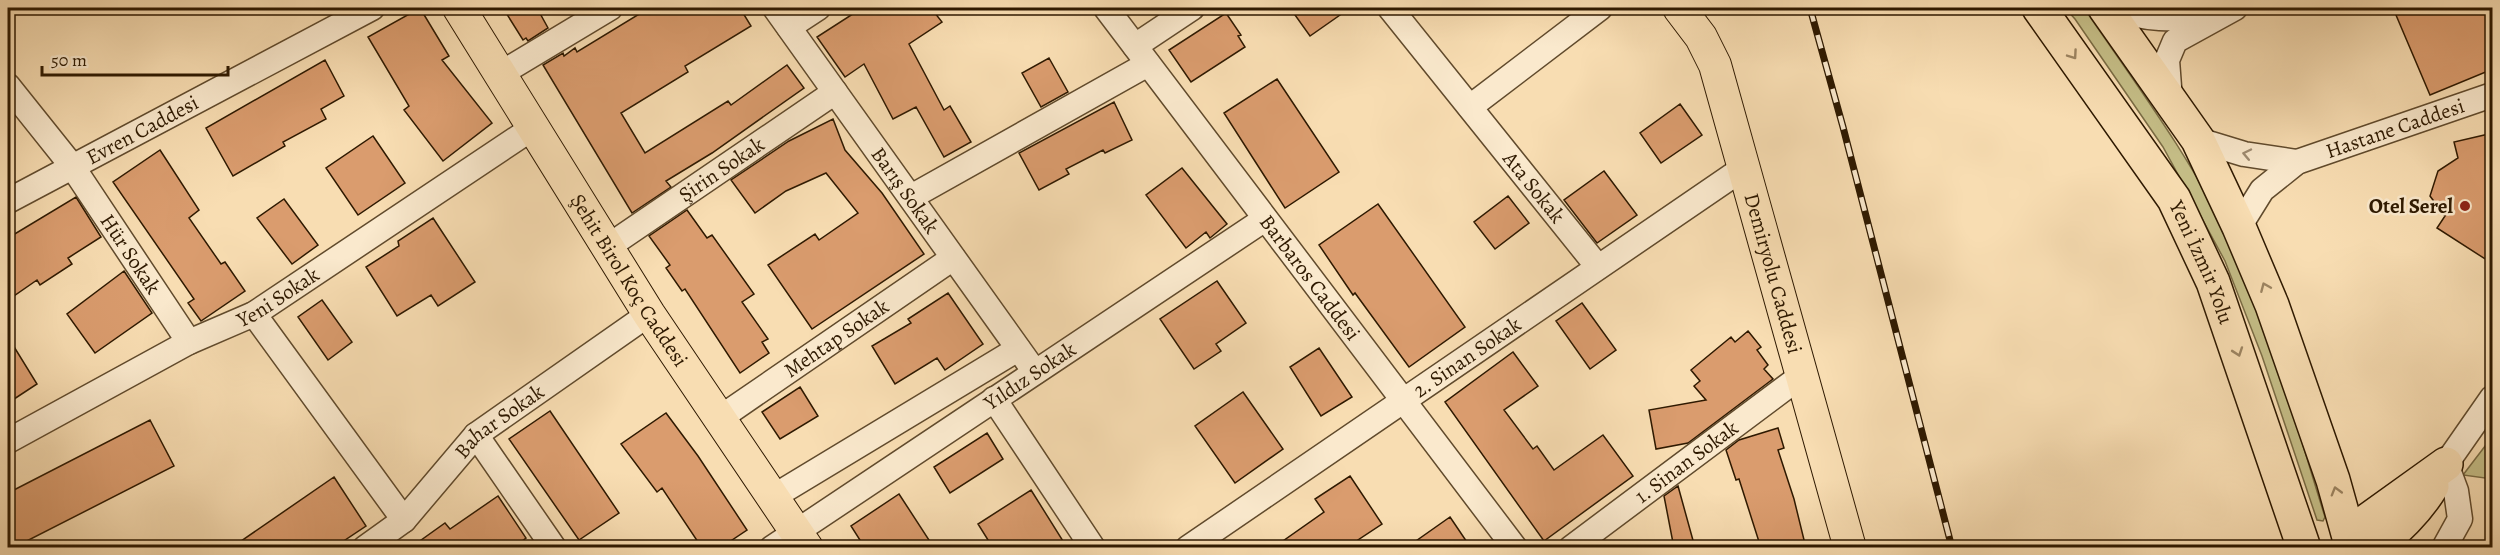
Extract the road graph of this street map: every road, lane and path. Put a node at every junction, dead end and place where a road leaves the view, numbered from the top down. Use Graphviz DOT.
graph roads {
  1 [pos="372,8"];
  2 [pos="459,8"];
  3 [pos="610,8"];
  4 [pos="775,8"];
  5 [pos="818,8"];
  6 [pos="1106,8"];
  7 [pos="1192,8"];
  8 [pos="1390,8"];
  9 [pos="1599,8"];
  10 [pos="1679,8"];
  11 [pos="2039,8"];
  12 [pos="2105,8"];
  13 [pos="2112,8"];
  14 [pos="2228,11"];
  15 [pos="789,27"];
  16 [pos="1141,55"];
  17 [pos="500,74"];
  18 [pos="8,86"];
  19 [pos="835,92"];
  20 [pos="2493,94"];
  21 [pos="2170,100"];
  22 [pos="1470,107"];
  23 [pos="534,128"];
  24 [pos="2198,140"];
  25 [pos="2297,162"];
  26 [pos="72,166"];
  27 [pos="1745,167"];
  28 [pos="910,197"];
  29 [pos="8,201"];
  30 [pos="1265,219"];
  31 [pos="2240,227"];
  32 [pos="609,246"];
  33 [pos="954,258"];
  34 [pos="1598,267"];
  35 [pos="649,314"];
  36 [pos="255,315"];
  37 [pos="189,342"];
  38 [pos="1018,349"];
  39 [pos="1035,372"];
  40 [pos="1801,376"];
  41 [pos="2493,398"];
  42 [pos="994,399"];
  43 [pos="1404,400"];
  44 [pos="720,418"];
  45 [pos="476,435"];
  46 [pos="8,441"];
  47 [pos="2446,464"];
  48 [pos="773,497"];
  49 [pos="404,520"];
  50 [pos="792,542"];
  51 [pos="365,548"];
  52 [pos="554,548"];
  53 [pos="1093,548"];
  54 [pos="1188,548"];
  55 [pos="1515,548"];
  56 [pos="1571,548"];
  57 [pos="1850,548"];
  58 [pos="2304,548"];
  59 [pos="2352,548"];
  60 [pos="2358,548"];
  61 [pos="2374,548"];
  62 [pos="2444,548"];
  1 -- 26 [label="street, Evren Caddesi"];
  2 -- 17 [label="main road, Şehit Birol Koç Caddesi"];
  3 -- 17 [label="street"];
  4 -- 15 [label="street, Barış Sokak"];
  5 -- 15 [label="street"];
  6 -- 16 [label="street, Barbaros Caddesi"];
  7 -- 16 [label="street"];
  8 -- 22 [label="street, Ata Sokak"];
  9 -- 22 [label="street"];
  10 -- 27 [label="main road, Demiryolu Caddesi"];
  11 -- 58 [label="highway, Yeni İzmir Yolu, one-way"];
  12 -- 21 [label="highway"];
  13 -- 14 [label="street"];
  14 -- 21 [label="street"];
  15 -- 19 [label="street, Barış Sokak"];
  16 -- 28 [label="street"];
  16 -- 30 [label="street, Barbaros Caddesi"];
  17 -- 23 [label="main road, Şehit Birol Koç Caddesi"];
  18 -- 26 [label="street, Hür Sokak"];
  19 -- 28 [label="street, Barış Sokak"];
  19 -- 32 [label="street, Şirin Sokak"];
  20 -- 25 [label="street, Hastane Caddesi"];
  21 -- 24 [label="highway"];
  22 -- 34 [label="street, Ata Sokak"];
  23 -- 32 [label="main road, Şehit Birol Koç Caddesi"];
  23 -- 36 [label="street, Yeni Sokak"];
  25 -- 24 [label="street, one-way"];
  24 -- 31 [label="highway"];
  25 -- 31 [label="street"];
  26 -- 29 [label="street, Evren Caddesi"];
  26 -- 37 [label="street, Hür Sokak"];
  27 -- 34 [label="street, 2. Sinan Sokak"];
  27 -- 40 [label="main road, Demiryolu Caddesi"];
  28 -- 33 [label="street, Barış Sokak"];
  30 -- 39 [label="street, Yıldız Sokak"];
  30 -- 43 [label="street, Barbaros Caddesi"];
  59 -- 31 [label="highway, one-way"];
  32 -- 35 [label="main road, Şehit Birol Koç Caddesi"];
  33 -- 38 [label="street, Barış Sokak"];
  33 -- 44 [label="street, Mehtap Sokak"];
  34 -- 43 [label="street, 2. Sinan Sokak"];
  35 -- 44 [label="main road, Şehit Birol Koç Caddesi"];
  35 -- 45 [label="street, Bahar Sokak"];
  36 -- 37 [label="street, Yeni Sokak"];
  36 -- 49 [label="street"];
  37 -- 46 [label="street, Yeni Sokak"];
  38 -- 39 [label="street, Barış Sokak"];
  38 -- 48 [label="street, Yıldız Sokak"];
  39 -- 42 [label="street, Yıldız Sokak"];
  40 -- 56 [label="street, 1. Sinan Sokak"];
  40 -- 57 [label="main road, Demiryolu Caddesi"];
  41 -- 47 [label="street"];
  42 -- 50 [label="street, Yıldız Sokak"];
  42 -- 53 [label="street"];
  43 -- 54 [label="street, 2. Sinan Sokak"];
  43 -- 55 [label="street, Barbaros Caddesi"];
  44 -- 48 [label="main road, Şehit Birol Koç Caddesi"];
  45 -- 49 [label="street, Bahar Sokak"];
  45 -- 52 [label="street"];
  47 -- 60 [label="highway"];
  47 -- 61 [label="highway"];
  47 -- 62 [label="street"];
  48 -- 50 [label="main road, Şehit Birol Koç Caddesi"];
  49 -- 51 [label="street, Bahar Sokak"];
}
